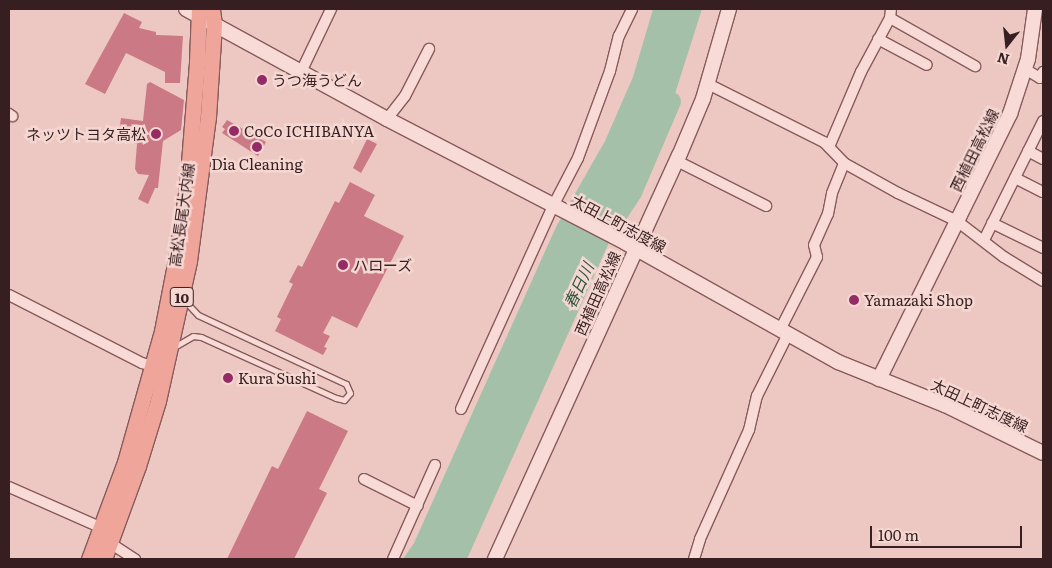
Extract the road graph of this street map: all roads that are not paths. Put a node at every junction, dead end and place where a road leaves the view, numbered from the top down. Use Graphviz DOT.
graph roads {
  1 [pos="186,9"];
  2 [pos="332,9"];
  3 [pos="632,9"];
  4 [pos="729,9"];
  5 [pos="1035,9"];
  6 [pos="204,12"];
  7 [pos="891,13"];
  8 [pos="214,24"];
  9 [pos="878,39"];
  10 [pos="430,49"];
  11 [pos="927,65"];
  12 [pos="975,66"];
  13 [pos="1025,69"];
  14 [pos="301,72"];
  15 [pos="1043,72"];
  16 [pos="708,84"];
  17 [pos="387,119"];
  18 [pos="1043,121"];
  19 [pos="829,147"];
  20 [pos="1028,152"];
  21 [pos="1043,159"];
  22 [pos="677,161"];
  23 [pos="844,163"];
  24 [pos="1015,178"];
  25 [pos="1043,192"];
  26 [pos="766,206"];
  27 [pos="555,208"];
  28 [pos="957,221"];
  29 [pos="992,223"];
  30 [pos="984,240"];
  31 [pos="631,246"];
  32 [pos="1043,248"];
  33 [pos="1043,281"];
  34 [pos="9,295"];
  35 [pos="182,295"];
  36 [pos="784,332"];
  37 [pos="171,348"];
  38 [pos="160,368"];
  39 [pos="879,379"];
  40 [pos="461,410"];
  41 [pos="1043,453"];
  42 [pos="435,465"];
  43 [pos="364,479"];
  44 [pos="9,486"];
  45 [pos="418,506"];
  46 [pos="102,528"];
  47 [pos="110,543"];
  48 [pos="89,559"];
  49 [pos="104,559"];
  50 [pos="135,559"];
  51 [pos="393,559"];
  52 [pos="495,559"];
  53 [pos="694,559"];
  1 -- 6 [label="main road"];
  2 -- 14 [label="street"];
  3 -- 27 [label="street"];
  4 -- 16 [label="main road, 西植田高松線"];
  5 -- 13 [label="main road, 西植田高松線"];
  6 -- 8 [label="main road, 高松長尾大内線 / 10"];
  6 -- 38 [label="main road, 高松長尾大内線 / 10"];
  7 -- 9 [label="street"];
  7 -- 12 [label="street"];
  8 -- 14 [label="main road, 太田上町志度線"];
  8 -- 35 [label="main road, 高松長尾大内線 / 10"];
  9 -- 11 [label="street"];
  9 -- 19 [label="street"];
  10 -- 17 [label="street"];
  13 -- 15 [label="street"];
  13 -- 28 [label="main road, 西植田高松線"];
  14 -- 17 [label="main road, 太田上町志度線"];
  16 -- 19 [label="street"];
  16 -- 22 [label="main road, 西植田高松線"];
  17 -- 27 [label="main road, 太田上町志度線"];
  18 -- 20 [label="street"];
  19 -- 23 [label="street"];
  20 -- 21 [label="street"];
  20 -- 24 [label="street"];
  22 -- 26 [label="street"];
  22 -- 31 [label="main road, 西植田高松線"];
  23 -- 28 [label="street"];
  23 -- 36 [label="street"];
  24 -- 25 [label="street"];
  24 -- 29 [label="street"];
  27 -- 31 [label="main road, 太田上町志度線"];
  27 -- 40 [label="street"];
  28 -- 30 [label="street"];
  28 -- 39 [label="main road, 西植田高松線"];
  29 -- 30 [label="street"];
  29 -- 32 [label="street"];
  30 -- 33 [label="street"];
  31 -- 36 [label="main road, 太田上町志度線"];
  31 -- 52 [label="main road, 西植田高松線"];
  34 -- 38 [label="street"];
  35 -- 37 [label="main road, 高松長尾大内線 / 10"];
  35 -- 37 [label="lane"];
  36 -- 39 [label="main road, 太田上町志度線"];
  36 -- 53 [label="street"];
  37 -- 38 [label="main road, 高松長尾大内線 / 10"];
  38 -- 46 [label="main road, 高松長尾大内線 / 10"];
  38 -- 47 [label="main road, 高松長尾大内線 / 10"];
  39 -- 41 [label="main road, 太田上町志度線"];
  42 -- 45 [label="street"];
  43 -- 45 [label="street"];
  44 -- 46 [label="street"];
  45 -- 51 [label="street"];
  46 -- 47 [label="street"];
  46 -- 48 [label="main road, 高松長尾大内線 / 10"];
  47 -- 49 [label="main road, 高松長尾大内線 / 10"];
  47 -- 50 [label="street"];
}
